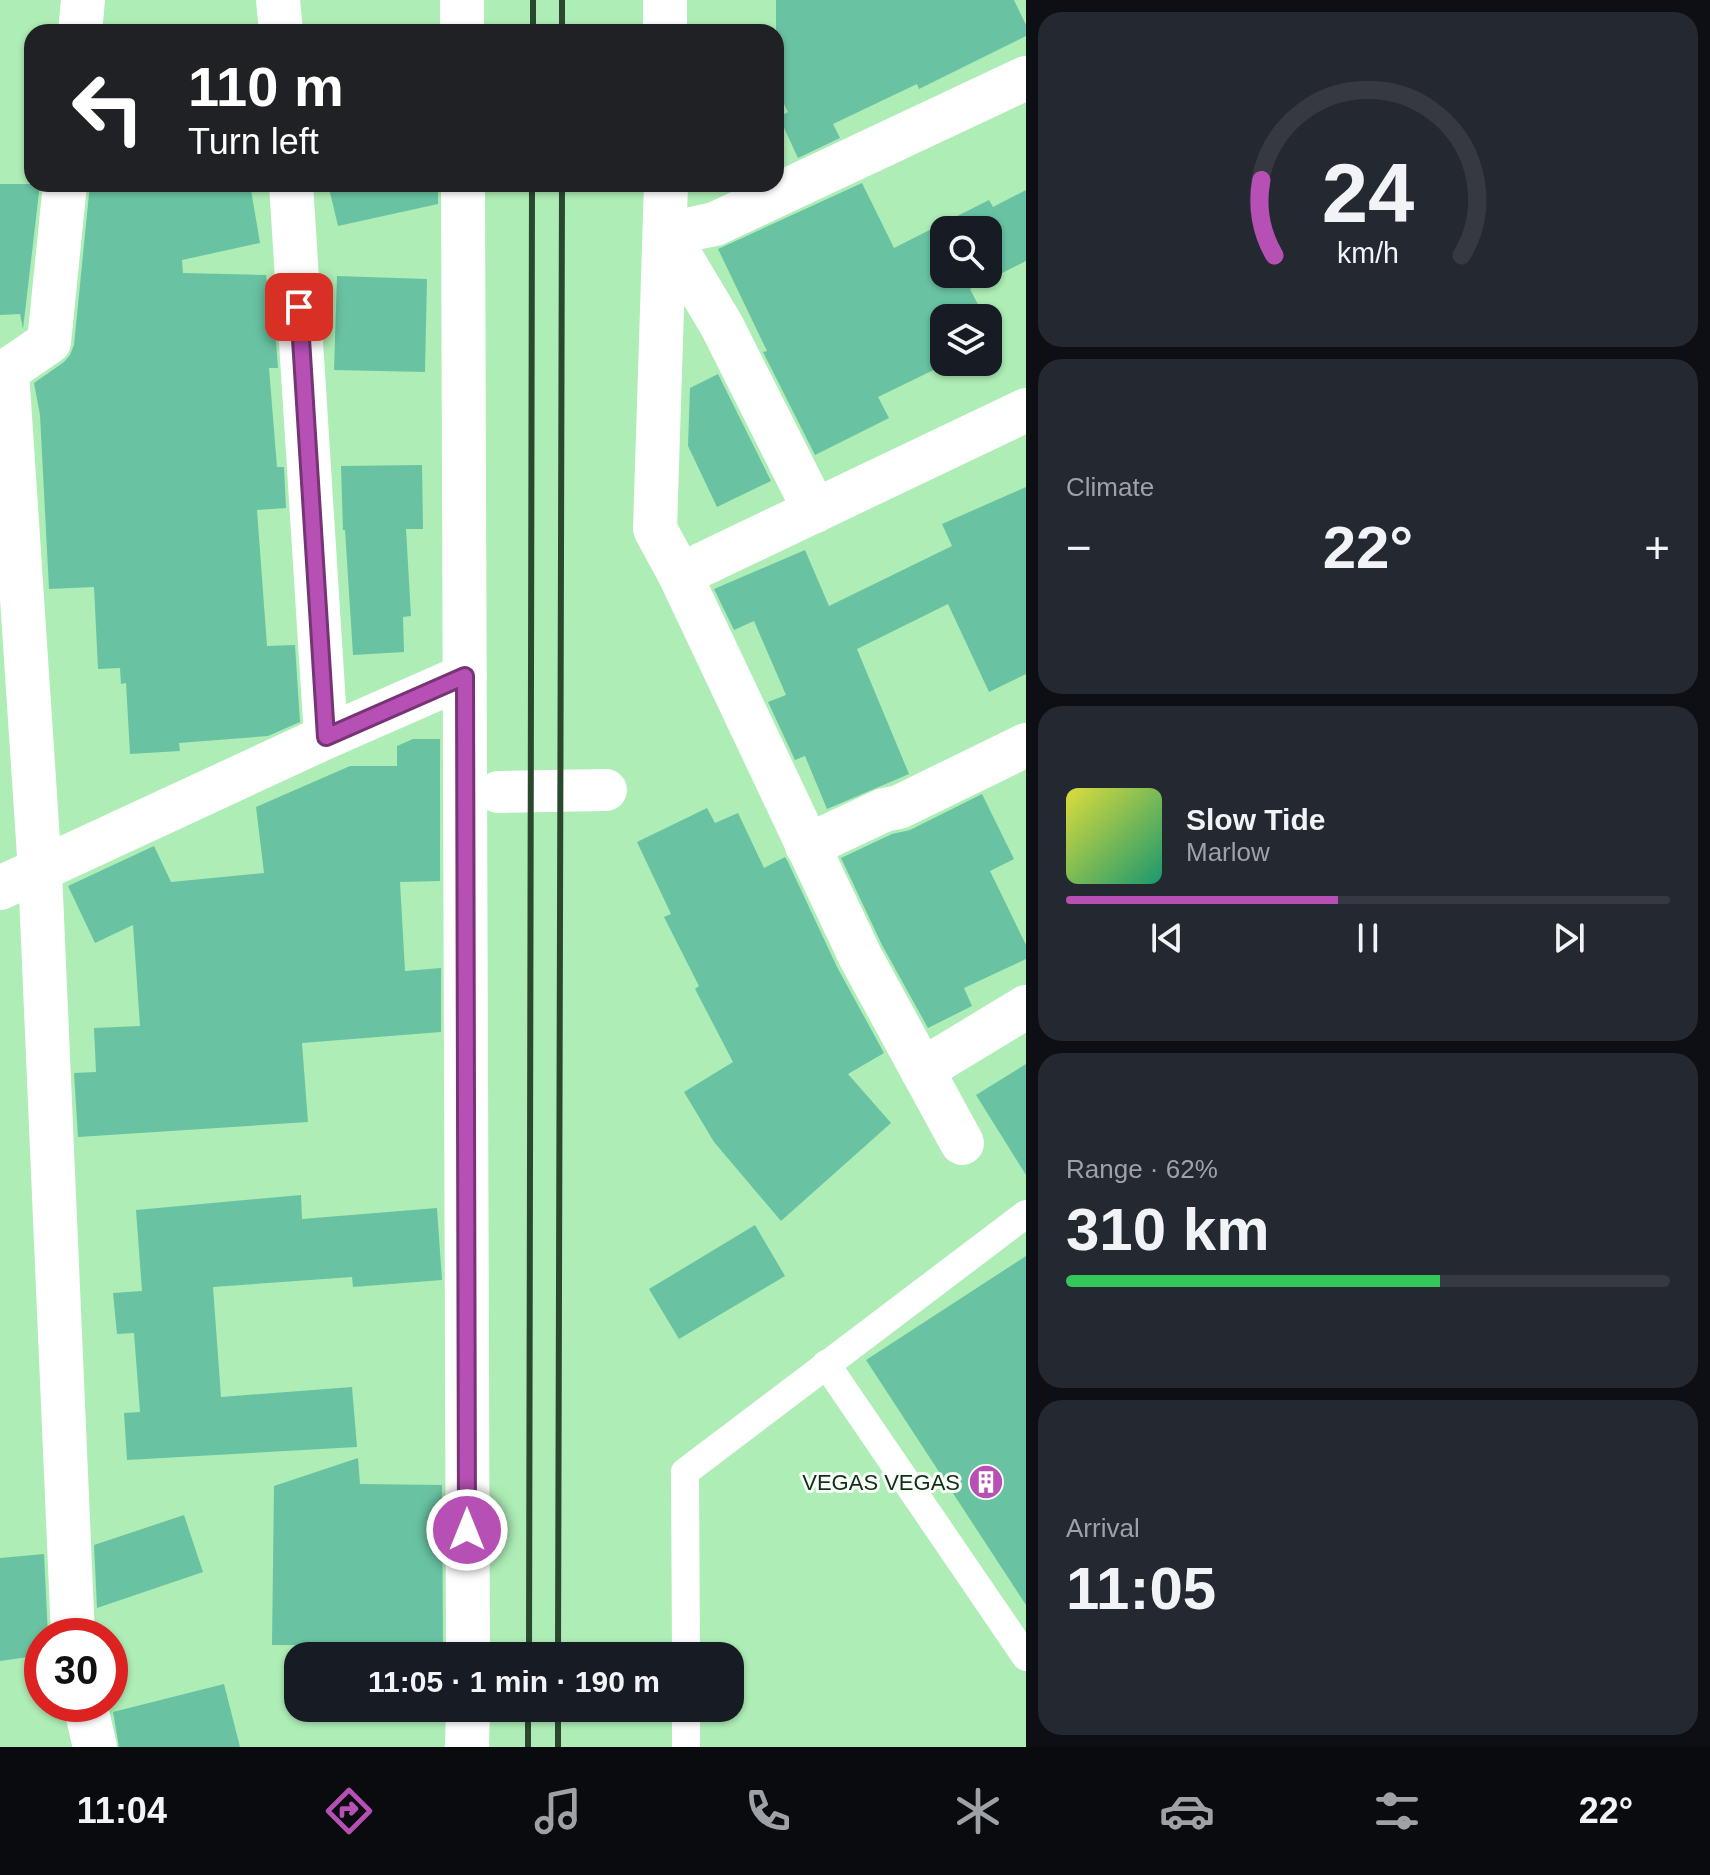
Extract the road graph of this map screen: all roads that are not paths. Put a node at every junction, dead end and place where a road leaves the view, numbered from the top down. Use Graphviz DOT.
graph roads {
  1 [pos="83,0"];
  2 [pos="278,0"];
  3 [pos="462,0"];
  4 [pos="665,0"];
  5 [pos="81,24"];
  6 [pos="280,24"];
  7 [pos="462,24"];
  8 [pos="665,24"];
  9 [pos="1026,78"];
  10 [pos="64,192"];
  11 [pos="292,192"];
  12 [pos="463,192"];
  13 [pos="666,192"];
  14 [pos="783,192"];
  15 [pos="784,192"];
  16 [pos="667,234"];
  17 [pos="1026,410"];
  18 [pos="815,511"];
  19 [pos="680,575"];
  20 [pos="465,676"];
  21 [pos="326,737"];
  22 [pos="1026,745"];
  23 [pos="606,790"];
  24 [pos="498,792"];
  25 [pos="807,846"];
  26 [pos="40,871"];
  27 [pos="0,888"];
  28 [pos="1026,1007"];
  29 [pos="922,1070"];
  30 [pos="962,1143"];
  31 [pos="1026,1214"];
  32 [pos="826,1364"];
  33 [pos="72,1618"];
  34 [pos="468,1642"];
  35 [pos="686,1642"];
  36 [pos="1026,1657"];
  37 [pos="89,1722"];
  38 [pos="468,1722"];
  39 [pos="686,1722"];
  40 [pos="95,1747"];
  41 [pos="467,1747"];
  42 [pos="686,1747"];
  1 -- 5 [label="street"];
  2 -- 6 [label="street"];
  3 -- 7 [label="street"];
  4 -- 8 [label="street"];
  9 -- 15 [label="street"];
  10 -- 26 [label="street"];
  11 -- 21 [label="street"];
  12 -- 20 [label="street"];
  13 -- 16 [label="street"];
  14 -- 16 [label="street"];
  16 -- 18 [label="street"];
  16 -- 19 [label="street"];
  17 -- 18 [label="street"];
  18 -- 19 [label="street"];
  19 -- 25 [label="street"];
  20 -- 21 [label="street"];
  20 -- 34 [label="street"];
  21 -- 26 [label="street"];
  22 -- 25 [label="street"];
  23 -- 24 [label="street"];
  25 -- 29 [label="street"];
  26 -- 27 [label="street"];
  26 -- 33 [label="street"];
  28 -- 29 [label="street"];
  29 -- 30 [label="street"];
  31 -- 32 [label="lane"];
  32 -- 35 [label="lane"];
  32 -- 36 [label="lane"];
  37 -- 40 [label="street"];
  38 -- 41 [label="street"];
  39 -- 42 [label="lane"];
}
